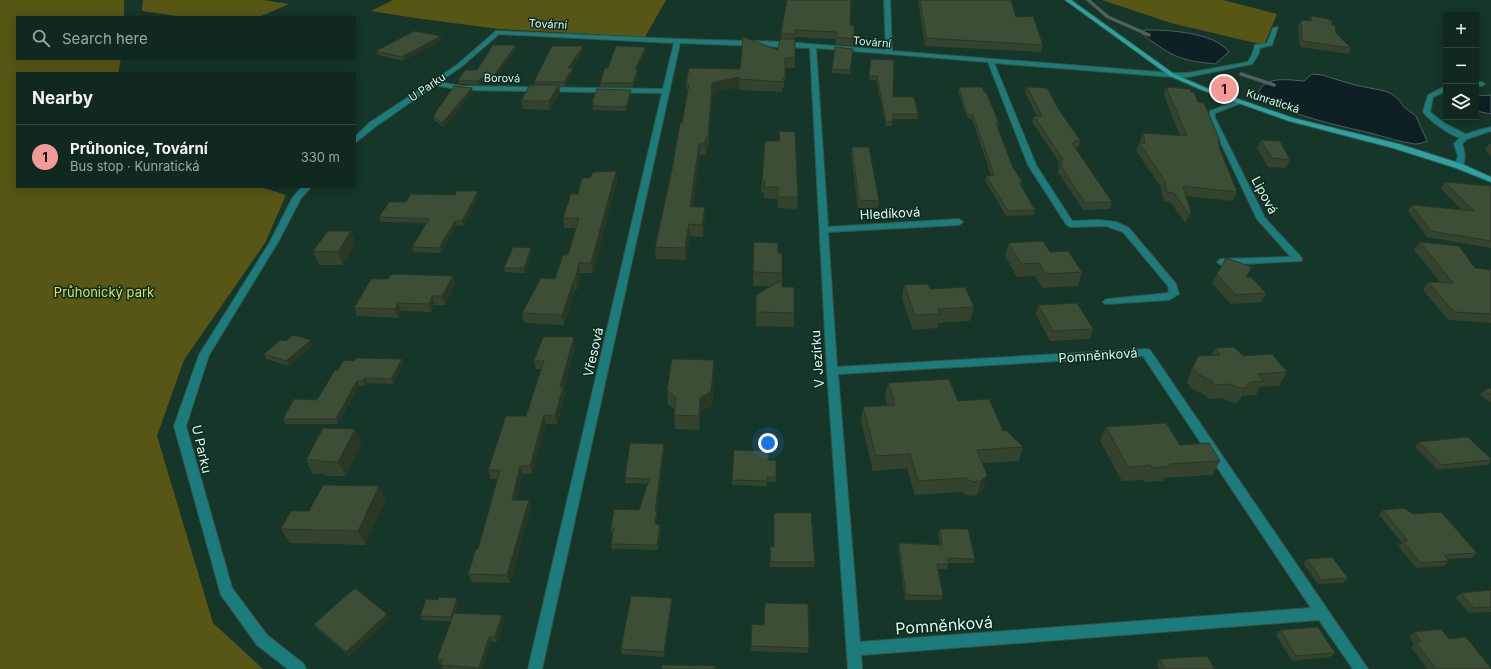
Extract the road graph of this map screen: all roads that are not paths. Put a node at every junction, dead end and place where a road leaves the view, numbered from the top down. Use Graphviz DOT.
graph roads {
  1 [pos="887,0"];
  2 [pos="1068,0"];
  3 [pos="1276,28"];
  4 [pos="498,32"];
  5 [pos="677,41"];
  6 [pos="814,47"];
  7 [pos="889,53"];
  8 [pos="991,62"];
  9 [pos="1172,75"];
  10 [pos="433,83"];
  11 [pos="666,90"];
  12 [pos="1443,90"];
  13 [pos="1239,102"];
  14 [pos="1491,129"];
  15 [pos="1464,137"];
  16 [pos="356,140"];
  17 [pos="1459,166"];
  18 [pos="1491,180"];
  19 [pos="306,188"];
  20 [pos="959,222"];
  21 [pos="823,230"];
  22 [pos="1221,262"];
  23 [pos="1108,302"];
  24 [pos="832,371"];
  25 [pos="1324,613"];
  26 [pos="854,649"];
  27 [pos="299,669"];
  28 [pos="535,669"];
  29 [pos="855,669"];
  30 [pos="1361,669"];
  1 -- 7 [label="street"];
  2 -- 9 [label="street, Kunratická"];
  3 -- 9 [label="street, Tovární"];
  4 -- 5 [label="street, Tovární"];
  4 -- 10 [label="street, U Parku"];
  5 -- 6 [label="street, Tovární"];
  5 -- 11 [label="street, Vřesová"];
  6 -- 7 [label="street, Tovární"];
  6 -- 21 [label="street, V Jezírku"];
  7 -- 8 [label="street, Tovární"];
  8 -- 9 [label="street, Tovární"];
  8 -- 23 [label="street"];
  9 -- 13 [label="street, Kunratická"];
  10 -- 11 [label="street, Borová"];
  10 -- 16 [label="street, U Parku"];
  11 -- 28 [label="street, Vřesová"];
  12 -- 15 [label="street"];
  13 -- 17 [label="street, Kunratická"];
  13 -- 22 [label="street, Lipová"];
  14 -- 15 [label="street"];
  15 -- 17 [label="street"];
  17 -- 18 [label="street, Kunratická"];
  19 -- 27 [label="street, U Parku"];
  20 -- 21 [label="street, Hledíková"];
  21 -- 24 [label="street, V Jezírku"];
  24 -- 25 [label="street, Pomněnková"];
  24 -- 26 [label="street, V Jezírku"];
  25 -- 26 [label="street, Pomněnková"];
  25 -- 30 [label="street, Pomněnková"];
  26 -- 29 [label="street, V Jezírku"];
}
